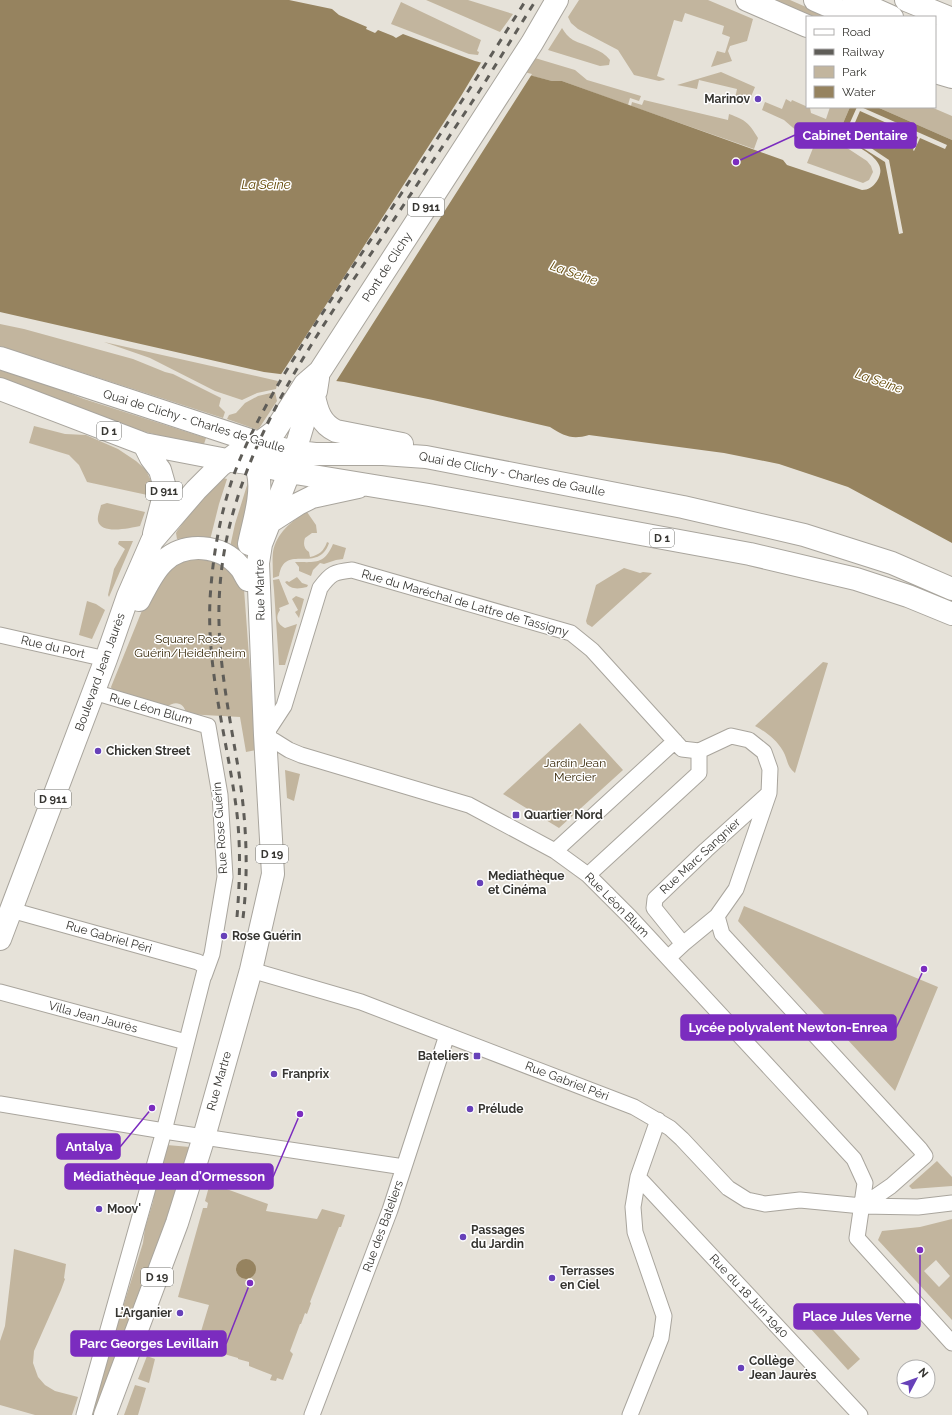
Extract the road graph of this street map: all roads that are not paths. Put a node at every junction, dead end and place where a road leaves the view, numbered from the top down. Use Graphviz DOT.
graph roads {
  1 [pos="540,0"];
  2 [pos="557,0"];
  3 [pos="747,0"];
  4 [pos="814,0"];
  5 [pos="854,0"];
  6 [pos="913,3"];
  7 [pos="852,16"];
  8 [pos="890,16"];
  9 [pos="952,19"];
  10 [pos="806,26"];
  11 [pos="936,36"];
  12 [pos="952,42"];
  13 [pos="532,43"];
  14 [pos="936,52"];
  15 [pos="952,59"];
  16 [pos="936,72"];
  17 [pos="952,77"];
  18 [pos="0,358"];
  19 [pos="0,389"];
  20 [pos="308,407"];
  21 [pos="144,444"];
  22 [pos="289,454"];
  23 [pos="248,456"];
  24 [pos="426,457"];
  25 [pos="365,485"];
  26 [pos="270,522"];
  27 [pos="152,541"];
  28 [pos="248,580"];
  29 [pos="952,589"];
  30 [pos="952,614"];
  31 [pos="260,618"];
  32 [pos="0,635"];
  33 [pos="106,659"];
  34 [pos="94,692"];
  35 [pos="208,726"];
  36 [pos="265,734"];
  37 [pos="675,741"];
  38 [pos="700,751"];
  39 [pos="769,793"];
  40 [pos="555,851"];
  41 [pos="588,875"];
  42 [pos="11,910"];
  43 [pos="716,916"];
  44 [pos="0,939"];
  45 [pos="683,944"];
  46 [pos="668,958"];
  47 [pos="251,970"];
  48 [pos="204,972"];
  49 [pos="0,992"];
  50 [pos="447,1035"];
  51 [pos="186,1042"];
  52 [pos="0,1104"];
  53 [pos="658,1120"];
  54 [pos="164,1130"];
  55 [pos="204,1137"];
  56 [pos="404,1166"];
  57 [pos="638,1177"];
  58 [pos="952,1203"];
  59 [pos="862,1206"];
  60 [pos="952,1343"];
  61 [pos="84,1415"];
  62 [pos="105,1415"];
  63 [pos="312,1415"];
  64 [pos="630,1415"];
  65 [pos="860,1415"];
  1 -- 13 [label="main road"];
  2 -- 13 [label="main road, Pont de Clichy"];
  3 -- 10 [label="main road"];
  4 -- 7 [label="main road"];
  5 -- 8 [label="main road"];
  6 -- 9 [label="main road"];
  11 -- 12 [label="main road"];
  13 -- 20 [label="main road, Pont de Clichy / D 911"];
  14 -- 15 [label="main road"];
  16 -- 17 [label="main road"];
  18 -- 23 [label="main road, Quai de Clichy - Charles de Gaulle"];
  19 -- 21 [label="main road, Quai de Clichy - Charles de Gaulle / D 1"];
  20 -- 22 [label="main road, Pont de Clichy / D 19"];
  20 -- 23 [label="main road, Pont de Clichy"];
  20 -- 24 [label="main road"];
  21 -- 23 [label="main road, Quai de Clichy - Charles de Gaulle / D 1"];
  21 -- 27 [label="main road, D 911"];
  22 -- 23 [label="main road, Quai de Clichy - Charles de Gaulle"];
  22 -- 24 [label="main road, Quai de Clichy - Charles de Gaulle"];
  22 -- 25 [label="main road, Quai de Clichy - Charles de Gaulle / D 1"];
  22 -- 26 [label="main road, Rue Martre / D 19"];
  23 -- 27 [label="main road, Boulevard Jean Jaurès / D 911"];
  23 -- 28 [label="main road"];
  24 -- 29 [label="main road, Quai de Clichy - Charles de Gaulle"];
  25 -- 26 [label="main road, D 1"];
  25 -- 30 [label="main road, Quai de Clichy - Charles de Gaulle / D 1"];
  26 -- 31 [label="main road, Rue Martre / D 19"];
  27 -- 33 [label="main road, Boulevard Jean Jaurès / D 911"];
  28 -- 31 [label="main road"];
  28 -- 33 [label="main road"];
  31 -- 36 [label="main road, Rue Martre / D 19"];
  32 -- 33 [label="street, Rue du Port"];
  33 -- 34 [label="main road, Boulevard Jean Jaurès / D 911"];
  34 -- 35 [label="street, Rue Léon Blum"];
  34 -- 42 [label="main road, Boulevard Jean Jaurès / D 911"];
  35 -- 48 [label="street, Rue Rose Guérin"];
  36 -- 37 [label="street, Rue du Maréchal de Lattre de Tassigny"];
  36 -- 40 [label="street, Rue Léon Blum"];
  36 -- 47 [label="main road, Rue Martre / D 19"];
  37 -- 38 [label="street, Rue du Maréchal de Lattre de Tassigny"];
  37 -- 40 [label="street"];
  38 -- 39 [label="street"];
  38 -- 41 [label="street"];
  39 -- 43 [label="street"];
  39 -- 45 [label="street, Rue Marc Sangnier"];
  40 -- 41 [label="street, Rue Léon Blum"];
  41 -- 46 [label="street, Rue Léon Blum"];
  42 -- 44 [label="main road, Boulevard Jean Jaurès / D 911"];
  42 -- 48 [label="street, Rue Gabriel Péri"];
  43 -- 45 [label="street"];
  43 -- 59 [label="street"];
  45 -- 46 [label="street"];
  46 -- 59 [label="street, Rue Léon Blum"];
  47 -- 50 [label="street, Rue Gabriel Péri"];
  47 -- 55 [label="main road, Rue Martre / D 19"];
  48 -- 51 [label="street"];
  49 -- 51 [label="street, Villa Jean Jaurès"];
  50 -- 53 [label="street, Rue Gabriel Péri"];
  50 -- 56 [label="street, Rue des Bateliers"];
  51 -- 54 [label="street"];
  52 -- 54 [label="street"];
  53 -- 57 [label="street"];
  53 -- 59 [label="street, Rue Gabriel Péri"];
  54 -- 55 [label="street"];
  54 -- 61 [label="street"];
  55 -- 56 [label="street"];
  55 -- 62 [label="main road, Rue Martre / D 19"];
  56 -- 63 [label="street, Rue des Bateliers"];
  57 -- 64 [label="street"];
  57 -- 65 [label="street, Rue du 18 Juin 1940"];
  58 -- 59 [label="street, Rue Gabriel Péri"];
  59 -- 60 [label="street, Rue Léon Blum"];
}
